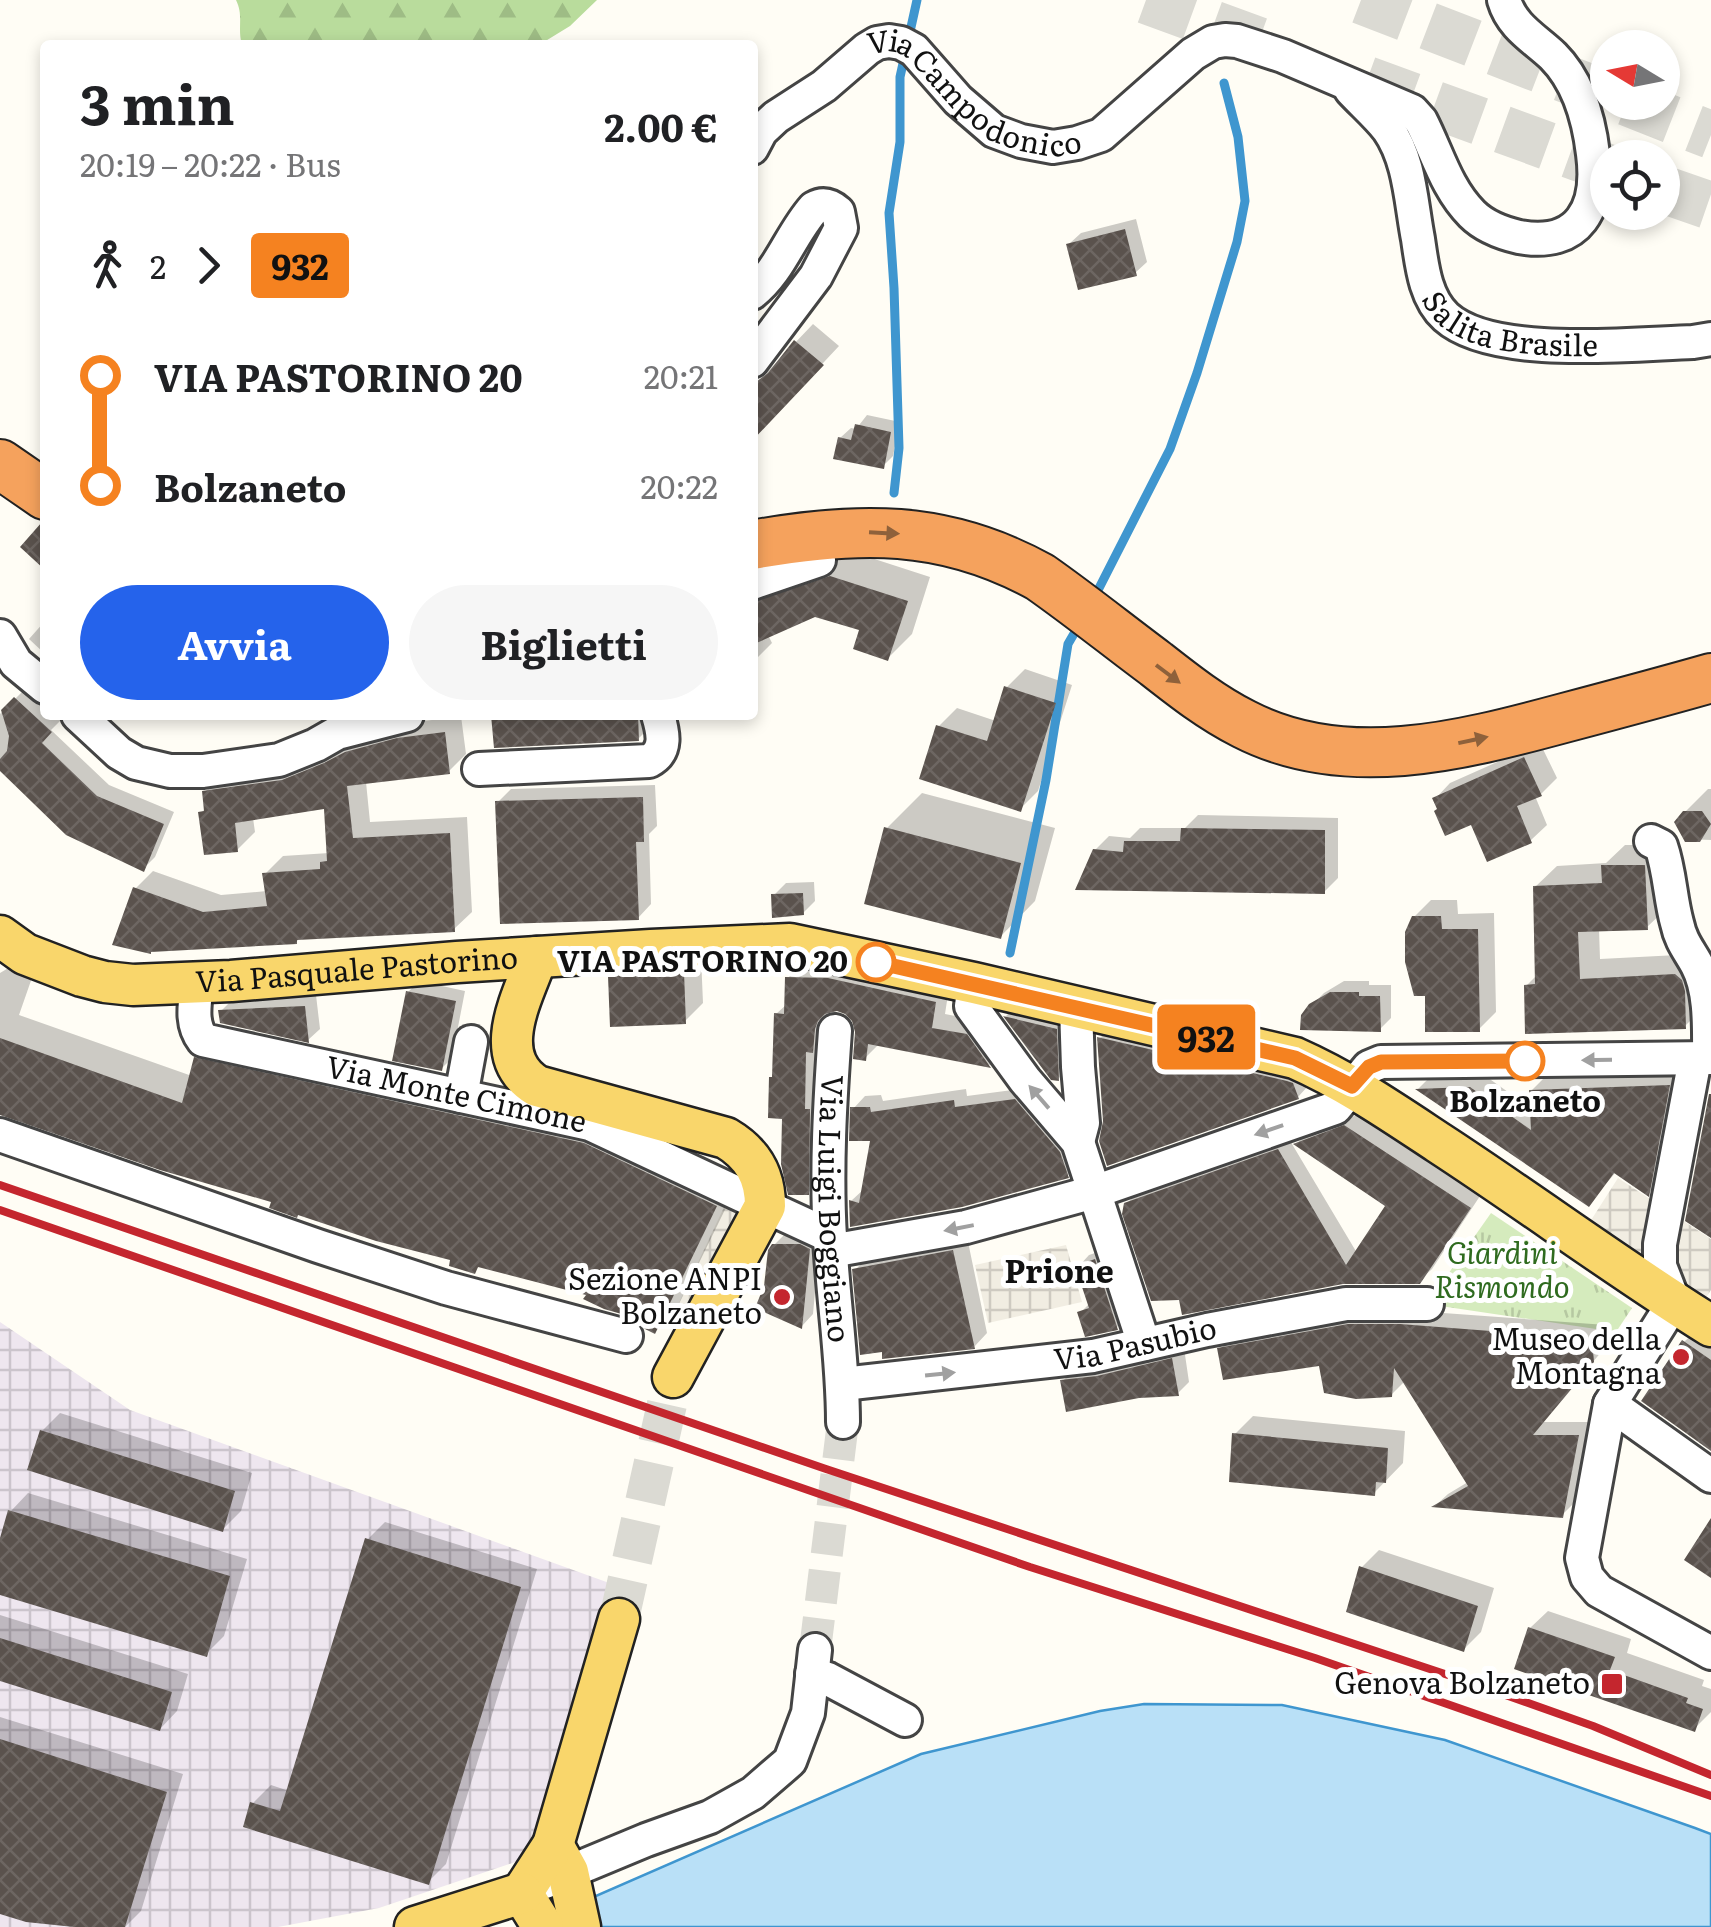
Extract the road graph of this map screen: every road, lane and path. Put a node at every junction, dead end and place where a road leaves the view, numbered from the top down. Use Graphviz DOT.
graph roads {
  1 [pos="1504,0"];
  2 [pos="1345,83"];
  3 [pos="758,137"];
  4 [pos="758,288"];
  5 [pos="1711,340"];
  6 [pos="758,354"];
  7 [pos="0,464"];
  8 [pos="40,492"];
  9 [pos="758,545"];
  10 [pos="819,560"];
  11 [pos="758,581"];
  12 [pos="0,636"];
  13 [pos="1711,678"];
  14 [pos="40,683"];
  15 [pos="83,720"];
  16 [pos="388,720"];
  17 [pos="659,720"];
  18 [pos="480,769"];
  19 [pos="1652,840"];
  20 [pos="20,956"];
  21 [pos="530,976"];
  22 [pos="198,982"];
  23 [pos="974,983"];
  24 [pos="1076,1007"];
  25 [pos="834,1031"];
  26 [pos="471,1042"];
  27 [pos="1705,1058"];
  28 [pos="1352,1086"];
  29 [pos="462,1096"];
  30 [pos="0,1135"];
  31 [pos="1078,1142"];
  32 [pos="1094,1192"];
  33 [pos="759,1203"];
  34 [pos="830,1244"];
  35 [pos="1674,1302"];
  36 [pos="1427,1304"];
  37 [pos="1711,1326"];
  38 [pos="626,1336"];
  39 [pos="1144,1344"];
  40 [pos="673,1377"];
  41 [pos="843,1384"];
  42 [pos="1610,1404"];
  43 [pos="843,1422"];
  44 [pos="1710,1473"];
  45 [pos="619,1619"];
  46 [pos="1711,1653"];
  47 [pos="904,1720"];
  48 [pos="560,1858"];
  49 [pos="546,1918"];
  50 [pos="415,1927"];
  1 -- 2 [label="street, Via Campodonico"];
  2 -- 3 [label="street, Via Campodonico"];
  2 -- 5 [label="street, Salita Brasile"];
  4 -- 6 [label="street"];
  7 -- 8 [label="highway"];
  9 -- 13 [label="highway, one-way"];
  10 -- 11 [label="street"];
  12 -- 14 [label="street"];
  15 -- 16 [label="street"];
  17 -- 18 [label="street"];
  19 -- 27 [label="street"];
  20 -- 22 [label="main road, Via Pasquale Pastorino"];
  21 -- 22 [label="main road, Via Pasquale Pastorino"];
  21 -- 23 [label="main road, Via Pasquale Pastorino"];
  21 -- 33 [label="main road"];
  22 -- 29 [label="street, Via Monte Cimone"];
  23 -- 24 [label="main road, Via Pasquale Pastorino"];
  31 -- 23 [label="street, one-way"];
  24 -- 28 [label="main road, Via Pasquale Pastorino"];
  24 -- 31 [label="street"];
  25 -- 34 [label="street, Via Luigi Boggiano"];
  26 -- 29 [label="street"];
  27 -- 28 [label="street, one-way"];
  27 -- 35 [label="street"];
  28 -- 32 [label="street, one-way"];
  28 -- 35 [label="main road, Via Pasquale Pastorino"];
  29 -- 33 [label="street, Via Monte Cimone"];
  30 -- 38 [label="street"];
  31 -- 32 [label="street"];
  32 -- 34 [label="street, one-way"];
  32 -- 39 [label="street"];
  33 -- 34 [label="street, Via Monte Cimone"];
  33 -- 40 [label="main road"];
  34 -- 41 [label="street, Via Luigi Boggiano"];
  35 -- 37 [label="main road, Via Pasquale Pastorino"];
  35 -- 42 [label="street"];
  36 -- 39 [label="street, Via Pasubio"];
  41 -- 39 [label="street, Via Pasubio, one-way"];
  41 -- 43 [label="street, Via Luigi Boggiano"];
  42 -- 44 [label="street"];
  42 -- 46 [label="street"];
  45 -- 48 [label="main road"];
  47 -- 48 [label="street"];
  48 -- 49 [label="main road"];
  48 -- 49 [label="main road"];
  49 -- 50 [label="main road"];
}
